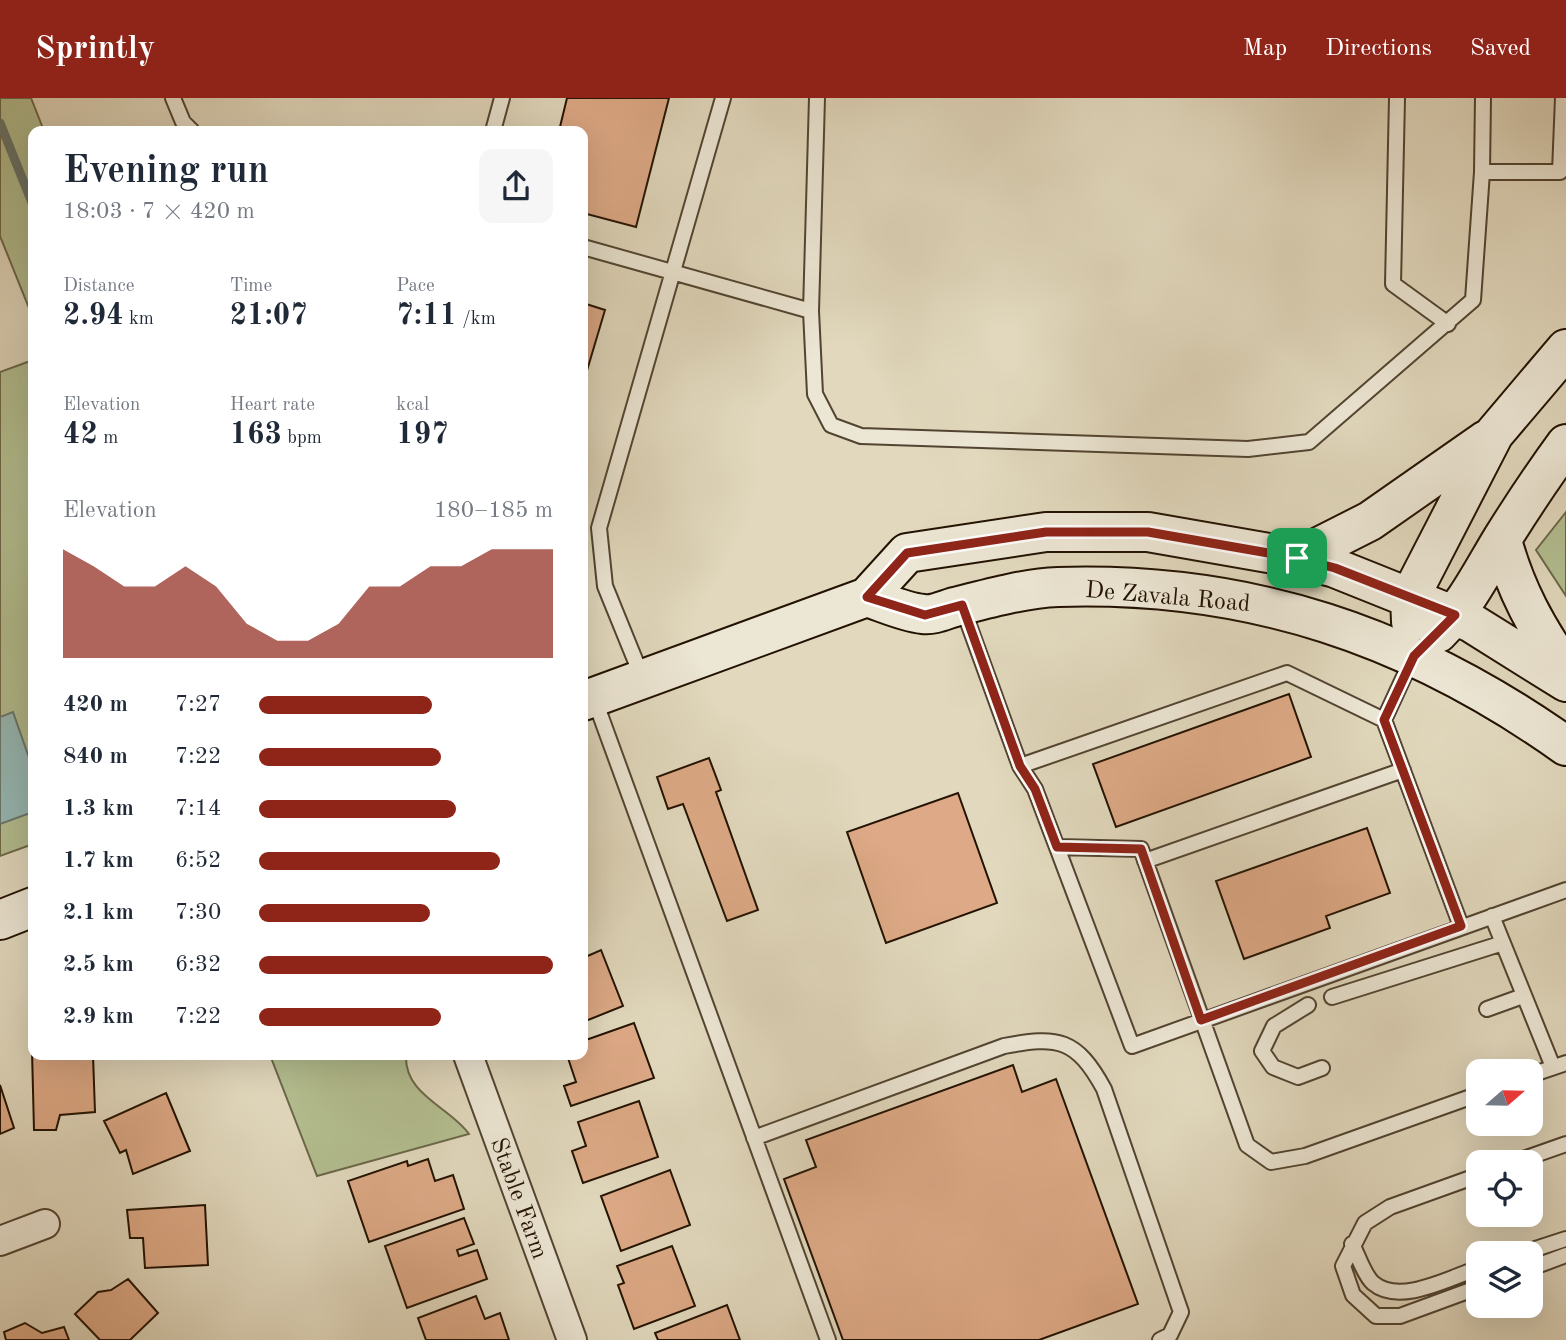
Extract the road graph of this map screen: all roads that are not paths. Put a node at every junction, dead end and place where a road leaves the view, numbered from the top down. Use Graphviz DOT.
graph roads {
  1 [pos="173,98"];
  2 [pos="502,98"];
  3 [pos="723,98"];
  4 [pos="817,98"];
  5 [pos="1397,98"];
  6 [pos="1483,98"];
  7 [pos="1563,98"];
  8 [pos="187,126"];
  9 [pos="494,126"];
  10 [pos="1482,172"];
  11 [pos="588,249"];
  12 [pos="671,274"];
  13 [pos="811,311"];
  14 [pos="1448,324"];
  15 [pos="1566,349"];
  16 [pos="1494,434"];
  17 [pos="1566,444"];
  18 [pos="1502,540"];
  19 [pos="1297,558"];
  20 [pos="867,597"];
  21 [pos="1409,597"];
  22 [pos="962,605"];
  23 [pos="1455,615"];
  24 [pos="1414,656"];
  25 [pos="1566,670"];
  26 [pos="642,678"];
  27 [pos="1566,682"];
  28 [pos="588,699"];
  29 [pos="1384,720"];
  30 [pos="1566,746"];
  31 [pos="1020,766"];
  32 [pos="1403,770"];
  33 [pos="1057,847"];
  34 [pos="1145,861"];
  35 [pos="1566,890"];
  36 [pos="28,909"];
  37 [pos="1492,916"];
  38 [pos="0,920"];
  39 [pos="1461,926"];
  40 [pos="1503,943"];
  41 [pos="1523,996"];
  42 [pos="1332,997"];
  43 [pos="1308,1005"];
  44 [pos="1487,1009"];
  45 [pos="1201,1020"];
  46 [pos="470,1060"];
  47 [pos="1559,1065"];
  48 [pos="1322,1068"];
  49 [pos="1466,1099"];
  50 [pos="754,1138"];
  51 [pos="1566,1144"];
  52 [pos="1543,1152"];
  53 [pos="1466,1180"];
  54 [pos="45,1224"];
  55 [pos="1566,1239"];
  56 [pos="0,1241"];
  57 [pos="1352,1244"];
  58 [pos="1543,1246"];
  59 [pos="1566,1255"];
  60 [pos="1543,1264"];
  61 [pos="1466,1272"];
  62 [pos="1466,1292"];
  63 [pos="572,1340"];
  64 [pos="828,1340"];
  65 [pos="1160,1340"];
  1 -- 8 [label="lane"];
  2 -- 9 [label="lane"];
  3 -- 12 [label="lane"];
  4 -- 13 [label="lane"];
  5 -- 14 [label="lane"];
  6 -- 10 [label="lane"];
  7 -- 10 [label="lane"];
  10 -- 14 [label="lane"];
  11 -- 12 [label="lane"];
  12 -- 13 [label="lane"];
  12 -- 26 [label="lane"];
  13 -- 14 [label="lane"];
  15 -- 16 [label="main road"];
  16 -- 19 [label="main road"];
  16 -- 21 [label="main road"];
  17 -- 18 [label="main road"];
  18 -- 23 [label="main road"];
  18 -- 25 [label="main road"];
  19 -- 20 [label="main road"];
  19 -- 21 [label="main road"];
  20 -- 22 [label="main road, De Zavala Road"];
  20 -- 26 [label="main road"];
  21 -- 23 [label="main road"];
  21 -- 24 [label="main road"];
  22 -- 24 [label="main road, De Zavala Road"];
  22 -- 31 [label="lane"];
  23 -- 24 [label="main road"];
  23 -- 27 [label="main road"];
  24 -- 29 [label="lane"];
  24 -- 30 [label="main road, De Zavala Road"];
  26 -- 28 [label="main road"];
  28 -- 50 [label="lane"];
  29 -- 31 [label="lane"];
  29 -- 32 [label="lane"];
  31 -- 33 [label="lane"];
  32 -- 34 [label="lane"];
  32 -- 39 [label="lane"];
  33 -- 34 [label="lane"];
  33 -- 45 [label="lane"];
  34 -- 45 [label="lane"];
  35 -- 37 [label="lane"];
  36 -- 38 [label="main road"];
  37 -- 39 [label="lane"];
  37 -- 40 [label="lane"];
  39 -- 45 [label="lane"];
  40 -- 41 [label="lane"];
  40 -- 42 [label="lane"];
  41 -- 44 [label="lane"];
  41 -- 47 [label="lane"];
  43 -- 48 [label="lane"];
  45 -- 49 [label="lane"];
  46 -- 63 [label="street, Stable Farm"];
  50 -- 64 [label="lane"];
  50 -- 65 [label="lane"];
  51 -- 52 [label="lane"];
  53 -- 57 [label="lane"];
  54 -- 56 [label="street"];
  55 -- 58 [label="lane"];
  57 -- 61 [label="lane"];
  57 -- 62 [label="lane"];
  59 -- 60 [label="lane"];
}
